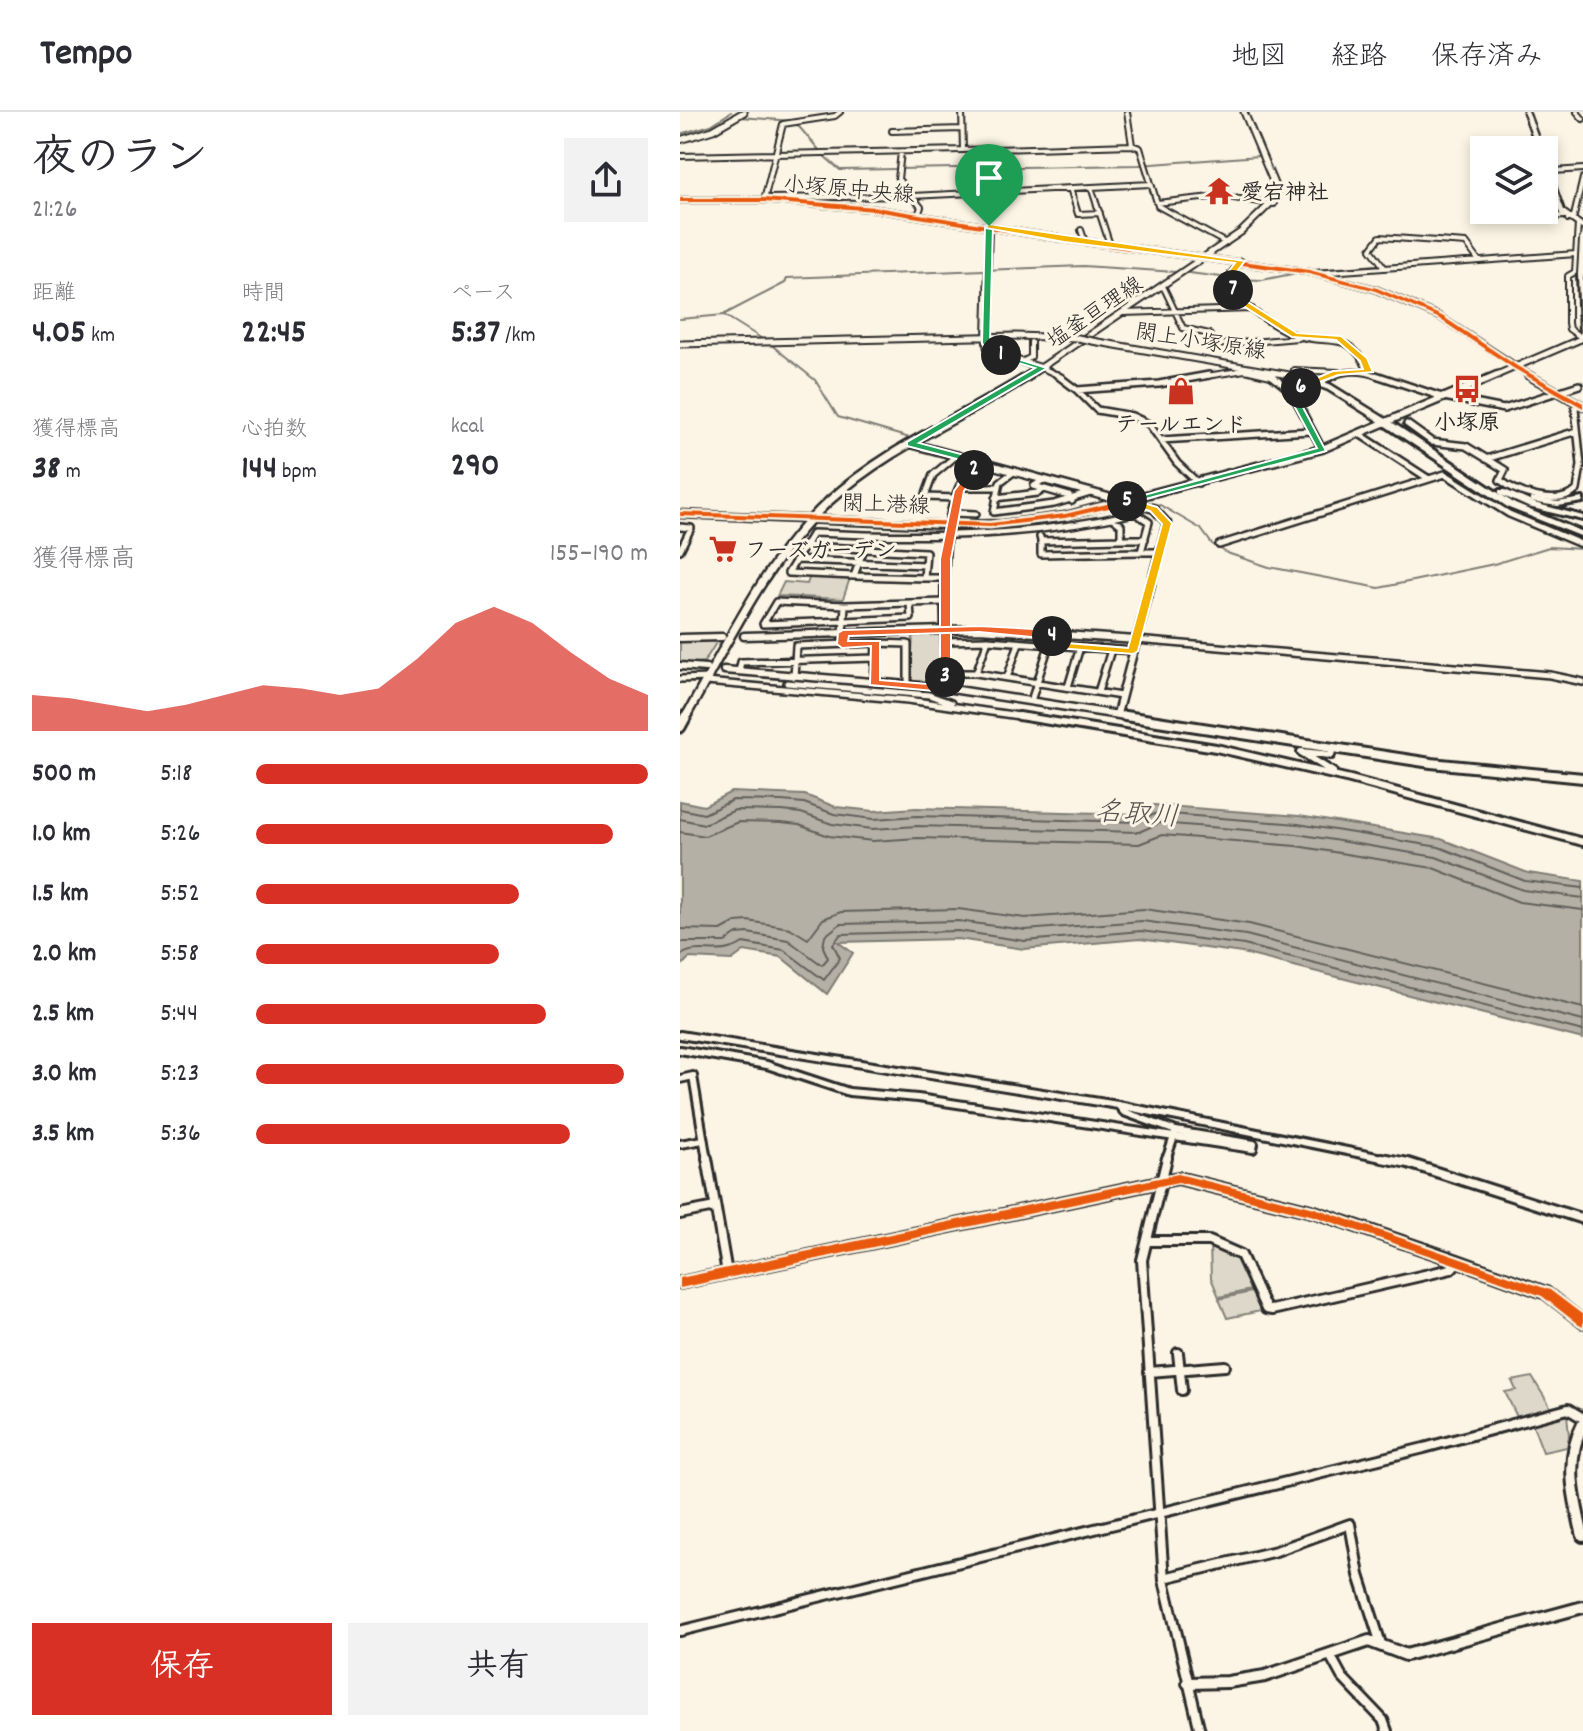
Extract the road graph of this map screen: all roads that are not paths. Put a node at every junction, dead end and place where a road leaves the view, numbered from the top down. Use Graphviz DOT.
graph roads {
  1 [pos="840,112"];
  2 [pos="962,112"];
  3 [pos="1127,112"];
  4 [pos="1244,112"];
  5 [pos="1526,112"];
  6 [pos="1577,112"];
  7 [pos="739,115"];
  8 [pos="1583,119"];
  9 [pos="962,129"];
  10 [pos="892,131"];
  11 [pos="1535,136"];
  12 [pos="680,140"];
  13 [pos="1132,145"];
  14 [pos="963,150"];
  15 [pos="901,152"];
  16 [pos="776,154"];
  17 [pos="680,156"];
  18 [pos="1583,169"];
  19 [pos="1558,171"];
  20 [pos="1583,178"];
  21 [pos="1151,184"];
  22 [pos="1091,187"];
  23 [pos="1070,188"];
  24 [pos="1558,192"];
  25 [pos="912,196"];
  26 [pos="843,197"];
  27 [pos="765,199"];
  28 [pos="680,200"];
  29 [pos="1157,203"];
  30 [pos="1274,204"];
  31 [pos="835,205"];
  32 [pos="1100,213"];
  33 [pos="919,216"];
  34 [pos="1558,217"];
  35 [pos="1569,217"];
  36 [pos="1583,217"];
  37 [pos="989,226"];
  38 [pos="1581,226"];
  39 [pos="1081,230"];
  40 [pos="1583,240"];
  41 [pos="1085,242"];
  42 [pos="1226,243"];
  43 [pos="1110,245"];
  44 [pos="1576,254"];
  45 [pos="1205,257"];
  46 [pos="1241,261"];
  47 [pos="1479,261"];
  48 [pos="1384,267"];
  49 [pos="1315,273"];
  50 [pos="1580,273"];
  51 [pos="1160,287"];
  52 [pos="1252,309"];
  53 [pos="1174,312"];
  54 [pos="1123,313"];
  55 [pos="1582,327"];
  56 [pos="986,337"];
  57 [pos="1583,337"];
  58 [pos="1302,338"];
  59 [pos="1031,342"];
  60 [pos="680,344"];
  61 [pos="1024,361"];
  62 [pos="1515,367"];
  63 [pos="1042,368"];
  64 [pos="1294,370"];
  65 [pos="1341,372"];
  66 [pos="1368,372"];
  67 [pos="1318,382"];
  68 [pos="1579,385"];
  69 [pos="1289,389"];
  70 [pos="1077,390"];
  71 [pos="1557,391"];
  72 [pos="1446,397"];
  73 [pos="1581,405"];
  74 [pos="1387,423"];
  75 [pos="1407,424"];
  76 [pos="1311,431"];
  77 [pos="1577,431"];
  78 [pos="1361,435"];
  79 [pos="1161,440"];
  80 [pos="915,441"];
  81 [pos="1322,449"];
  82 [pos="957,455"];
  83 [pos="1486,459"];
  84 [pos="983,463"];
  85 [pos="1015,471"];
  86 [pos="1429,479"];
  87 [pos="1581,479"];
  88 [pos="1043,480"];
  89 [pos="1198,483"];
  90 [pos="1486,485"];
  91 [pos="960,487"];
  92 [pos="999,487"];
  93 [pos="1044,489"];
  94 [pos="1090,493"];
  95 [pos="957,498"];
  96 [pos="996,498"];
  97 [pos="1132,500"];
  98 [pos="1583,500"];
  99 [pos="1072,501"];
  100 [pos="1118,503"];
  101 [pos="954,513"];
  102 [pos="680,514"];
  103 [pos="976,514"];
  104 [pos="1114,519"];
  105 [pos="810,520"];
  106 [pos="1583,520"];
  107 [pos="952,525"];
  108 [pos="1149,526"];
  109 [pos="1166,526"];
  110 [pos="680,527"];
  111 [pos="1040,533"];
  112 [pos="1583,535"];
  113 [pos="869,536"];
  114 [pos="929,539"];
  115 [pos="949,539"];
  116 [pos="1121,539"];
  117 [pos="1145,539"];
  118 [pos="1041,541"];
  119 [pos="1219,545"];
  120 [pos="1583,545"];
  121 [pos="805,546"];
  122 [pos="864,549"];
  123 [pos="680,550"];
  124 [pos="926,552"];
  125 [pos="1141,552"];
  126 [pos="1159,552"];
  127 [pos="796,560"];
  128 [pos="859,563"];
  129 [pos="925,565"];
  130 [pos="854,576"];
  131 [pos="924,578"];
  132 [pos="945,578"];
  133 [pos="945,602"];
  134 [pos="910,603"];
  135 [pos="845,605"];
  136 [pos="844,621"];
  137 [pos="945,629"];
  138 [pos="843,633"];
  139 [pos="1053,633"];
  140 [pos="744,636"];
  141 [pos="722,637"];
  142 [pos="680,638"];
  143 [pos="988,640"];
  144 [pos="1136,640"];
  145 [pos="945,641"];
  146 [pos="876,643"];
  147 [pos="1019,643"];
  148 [pos="842,644"];
  149 [pos="1049,645"];
  150 [pos="1080,647"];
  151 [pos="1111,650"];
  152 [pos="1133,651"];
  153 [pos="875,658"];
  154 [pos="795,660"];
  155 [pos="680,666"];
  156 [pos="706,668"];
  157 [pos="724,670"];
  158 [pos="739,671"];
  159 [pos="945,673"];
  160 [pos="976,673"];
  161 [pos="1007,678"];
  162 [pos="680,679"];
  163 [pos="790,680"];
  164 [pos="706,682"];
  165 [pos="1583,682"];
  166 [pos="874,683"];
  167 [pos="1036,683"];
  168 [pos="908,685"];
  169 [pos="1068,687"];
  170 [pos="945,688"];
  171 [pos="1098,692"];
  172 [pos="1121,696"];
  173 [pos="1031,701"];
  174 [pos="962,708"];
  175 [pos="1117,714"];
  176 [pos="680,727"];
  177 [pos="1333,748"];
  178 [pos="1342,777"];
  179 [pos="1583,778"];
  180 [pos="1583,842"];
  181 [pos="680,1035"];
  182 [pos="680,1050"];
  183 [pos="680,1079"];
  184 [pos="1119,1106"];
  185 [pos="1174,1134"];
  186 [pos="703,1140"];
  187 [pos="680,1144"];
  188 [pos="1163,1180"];
  189 [pos="715,1207"];
  190 [pos="680,1214"];
  191 [pos="1583,1219"];
  192 [pos="1147,1241"];
  193 [pos="1458,1261"];
  194 [pos="727,1273"];
  195 [pos="680,1283"];
  196 [pos="1583,1322"];
  197 [pos="1178,1353"];
  198 [pos="1225,1366"];
  199 [pos="1179,1369"];
  200 [pos="1149,1372"];
  201 [pos="1182,1390"];
  202 [pos="1583,1421"];
  203 [pos="1159,1512"];
  204 [pos="1583,1536"];
  205 [pos="1164,1578"];
  206 [pos="1583,1607"];
  207 [pos="680,1631"];
  208 [pos="1381,1644"];
  209 [pos="1330,1655"];
  210 [pos="1188,1683"];
  211 [pos="1200,1731"];
  212 [pos="1387,1731"];
  1 -- 16 [label="street"];
  2 -- 9 [label="street"];
  3 -- 13 [label="street"];
  4 -- 30 [label="main road"];
  5 -- 11 [label="street"];
  6 -- 8 [label="street"];
  7 -- 12 [label="street"];
  9 -- 10 [label="street"];
  9 -- 14 [label="street"];
  13 -- 14 [label="street"];
  13 -- 21 [label="street"];
  14 -- 15 [label="street"];
  15 -- 16 [label="street"];
  15 -- 25 [label="street"];
  16 -- 17 [label="street"];
  16 -- 27 [label="street"];
  18 -- 19 [label="street"];
  20 -- 35 [label="street"];
  21 -- 22 [label="street"];
  21 -- 29 [label="street"];
  22 -- 23 [label="street"];
  22 -- 32 [label="street"];
  23 -- 25 [label="street"];
  23 -- 32 [label="street"];
  24 -- 35 [label="street"];
  25 -- 26 [label="street"];
  25 -- 33 [label="street"];
  26 -- 27 [label="street"];
  26 -- 31 [label="street"];
  27 -- 28 [label="street, 小塚原中央線"];
  27 -- 31 [label="street, 小塚原中央線"];
  29 -- 30 [label="street"];
  29 -- 42 [label="street"];
  30 -- 42 [label="main road, 塩釜亘理線"];
  31 -- 33 [label="street, 小塚原中央線"];
  32 -- 43 [label="street"];
  33 -- 37 [label="street, 小塚原中央線"];
  34 -- 35 [label="street"];
  35 -- 36 [label="street"];
  35 -- 38 [label="street"];
  37 -- 41 [label="street, 小塚原中央線"];
  37 -- 56 [label="street"];
  38 -- 44 [label="street"];
  39 -- 41 [label="street"];
  40 -- 50 [label="highway, bridge"];
  41 -- 43 [label="street, 小塚原中央線"];
  42 -- 45 [label="main road, 塩釜亘理線"];
  43 -- 45 [label="street, 小塚原中央線"];
  44 -- 47 [label="street"];
  44 -- 50 [label="street"];
  45 -- 46 [label="street, 小塚原中央線"];
  45 -- 51 [label="main road, 塩釜亘理線"];
  46 -- 49 [label="street, 小塚原中央線"];
  46 -- 52 [label="street"];
  47 -- 48 [label="street"];
  47 -- 48 [label="street"];
  48 -- 49 [label="street"];
  49 -- 62 [label="street, 小塚原中央線"];
  50 -- 55 [label="highway"];
  50 -- 57 [label="street"];
  51 -- 53 [label="street"];
  51 -- 54 [label="main road, 塩釜亘理線"];
  52 -- 53 [label="street"];
  52 -- 58 [label="street"];
  53 -- 54 [label="street"];
  53 -- 58 [label="street"];
  54 -- 63 [label="main road, 塩釜亘理線"];
  55 -- 57 [label="highway"];
  56 -- 60 [label="street"];
  56 -- 61 [label="street"];
  56 -- 67 [label="street, 閖上小塚原線, bridge"];
  57 -- 62 [label="street, 閖上港線"];
  58 -- 66 [label="street"];
  59 -- 61 [label="street"];
  61 -- 63 [label="street"];
  62 -- 71 [label="street, 小塚原中央線"];
  62 -- 72 [label="street, 閖上港線"];
  63 -- 70 [label="street"];
  63 -- 80 [label="main road, 塩釜亘理線"];
  64 -- 65 [label="street"];
  65 -- 66 [label="street"];
  65 -- 67 [label="street"];
  66 -- 72 [label="street"];
  67 -- 69 [label="street"];
  67 -- 74 [label="street, 閖上小塚原線"];
  68 -- 71 [label="street"];
  69 -- 70 [label="street"];
  69 -- 76 [label="street"];
  70 -- 79 [label="street"];
  71 -- 72 [label="street"];
  71 -- 73 [label="street, 小塚原中央線"];
  72 -- 74 [label="street, 閖上港線"];
  73 -- 77 [label="street"];
  74 -- 78 [label="street, 閖上港線"];
  74 -- 90 [label="highway"];
  75 -- 83 [label="street"];
  76 -- 79 [label="street"];
  76 -- 81 [label="street"];
  77 -- 83 [label="street"];
  77 -- 87 [label="street"];
  78 -- 81 [label="street, 閖上港線"];
  78 -- 86 [label="street"];
  79 -- 89 [label="street"];
  80 -- 82 [label="street"];
  80 -- 105 [label="main road, 塩釜亘理線"];
  81 -- 89 [label="street, 閖上港線"];
  82 -- 84 [label="street"];
  82 -- 95 [label="street"];
  83 -- 87 [label="street"];
  84 -- 85 [label="street"];
  84 -- 91 [label="street"];
  85 -- 88 [label="street"];
  85 -- 92 [label="street"];
  86 -- 119 [label="street"];
  86 -- 120 [label="street"];
  88 -- 93 [label="street"];
  88 -- 94 [label="street"];
  89 -- 97 [label="street, 閖上港線"];
  90 -- 98 [label="highway"];
  90 -- 106 [label="highway"];
  90 -- 112 [label="highway"];
  91 -- 92 [label="street"];
  91 -- 95 [label="street"];
  92 -- 96 [label="street"];
  93 -- 96 [label="street"];
  93 -- 99 [label="street"];
  94 -- 99 [label="street"];
  94 -- 100 [label="street"];
  95 -- 101 [label="street"];
  96 -- 99 [label="street"];
  97 -- 100 [label="street, 閖上港線"];
  97 -- 109 [label="street"];
  100 -- 107 [label="street, 閖上港線"];
  101 -- 103 [label="street"];
  101 -- 107 [label="street"];
  102 -- 105 [label="street, 閖上港線"];
  104 -- 108 [label="street"];
  104 -- 111 [label="street"];
  104 -- 116 [label="street"];
  105 -- 107 [label="street, 閖上港線"];
  105 -- 164 [label="main road, 塩釜亘理線"];
  107 -- 115 [label="street"];
  108 -- 109 [label="street"];
  108 -- 117 [label="street"];
  109 -- 126 [label="street"];
  110 -- 123 [label="street"];
  111 -- 115 [label="street"];
  111 -- 118 [label="street"];
  113 -- 114 [label="street"];
  113 -- 121 [label="street"];
  113 -- 122 [label="street"];
  114 -- 115 [label="street"];
  114 -- 124 [label="street"];
  115 -- 132 [label="street"];
  116 -- 117 [label="street"];
  116 -- 118 [label="street"];
  117 -- 125 [label="street"];
  118 -- 125 [label="street"];
  121 -- 122 [label="street"];
  121 -- 127 [label="street"];
  122 -- 124 [label="street"];
  122 -- 128 [label="street"];
  124 -- 129 [label="street"];
  125 -- 126 [label="street"];
  126 -- 144 [label="street"];
  127 -- 128 [label="street"];
  127 -- 130 [label="street"];
  128 -- 129 [label="street"];
  128 -- 130 [label="street"];
  129 -- 131 [label="street"];
  130 -- 131 [label="street"];
  131 -- 132 [label="street"];
  132 -- 133 [label="street"];
  133 -- 134 [label="street"];
  133 -- 137 [label="street"];
  134 -- 135 [label="street"];
  134 -- 136 [label="street"];
  135 -- 136 [label="street"];
  135 -- 136 [label="street"];
  136 -- 138 [label="street"];
  137 -- 138 [label="street"];
  137 -- 139 [label="street"];
  137 -- 145 [label="street"];
  138 -- 140 [label="street"];
  138 -- 148 [label="street"];
  139 -- 144 [label="street"];
  139 -- 149 [label="street"];
  141 -- 142 [label="street"];
  143 -- 145 [label="street"];
  143 -- 147 [label="street"];
  143 -- 160 [label="street"];
  144 -- 152 [label="street"];
  144 -- 165 [label="street"];
  145 -- 159 [label="street"];
  146 -- 148 [label="street"];
  146 -- 153 [label="street"];
  146 -- 168 [label="street"];
  147 -- 149 [label="street"];
  147 -- 161 [label="street"];
  148 -- 154 [label="street"];
  149 -- 150 [label="street"];
  149 -- 167 [label="street"];
  150 -- 151 [label="street"];
  150 -- 169 [label="street"];
  151 -- 152 [label="street"];
  151 -- 171 [label="street"];
  152 -- 172 [label="street"];
  153 -- 154 [label="street"];
  153 -- 166 [label="street"];
  154 -- 158 [label="street"];
  154 -- 163 [label="street"];
  155 -- 156 [label="street"];
  157 -- 158 [label="street"];
  158 -- 163 [label="street"];
  159 -- 160 [label="street"];
  159 -- 170 [label="street"];
  160 -- 161 [label="street"];
  161 -- 167 [label="street"];
  162 -- 164 [label="street"];
  163 -- 166 [label="street"];
  163 -- 174 [label="street"];
  164 -- 174 [label="street"];
  164 -- 176 [label="main road, 塩釜亘理線"];
  166 -- 168 [label="street"];
  167 -- 169 [label="street"];
  167 -- 173 [label="street"];
  168 -- 170 [label="street"];
  169 -- 171 [label="street"];
  170 -- 173 [label="street"];
  171 -- 172 [label="street"];
  172 -- 175 [label="street"];
  173 -- 175 [label="street"];
  174 -- 178 [label="street"];
  175 -- 177 [label="street"];
  177 -- 178 [label="street"];
  177 -- 179 [label="street"];
  178 -- 180 [label="street"];
  181 -- 184 [label="street"];
  182 -- 185 [label="street"];
  183 -- 186 [label="street"];
  184 -- 185 [label="street"];
  184 -- 191 [label="street"];
  185 -- 185 [label="street"];
  185 -- 188 [label="street"];
  186 -- 187 [label="street"];
  186 -- 189 [label="street"];
  188 -- 192 [label="street"];
  188 -- 193 [label="street"];
  188 -- 194 [label="street"];
  189 -- 190 [label="street"];
  189 -- 194 [label="street"];
  192 -- 193 [label="street"];
  192 -- 200 [label="street"];
  193 -- 196 [label="street"];
  194 -- 195 [label="street"];
  197 -- 199 [label="street"];
  198 -- 199 [label="street"];
  199 -- 200 [label="street"];
  199 -- 201 [label="street"];
  200 -- 203 [label="street"];
  202 -- 203 [label="street"];
  202 -- 204 [label="street"];
  203 -- 205 [label="street"];
  203 -- 207 [label="street"];
  205 -- 208 [label="street"];
  205 -- 210 [label="street"];
  206 -- 208 [label="street"];
  208 -- 209 [label="street"];
  209 -- 210 [label="street"];
  209 -- 212 [label="street"];
  210 -- 211 [label="street"];
}
